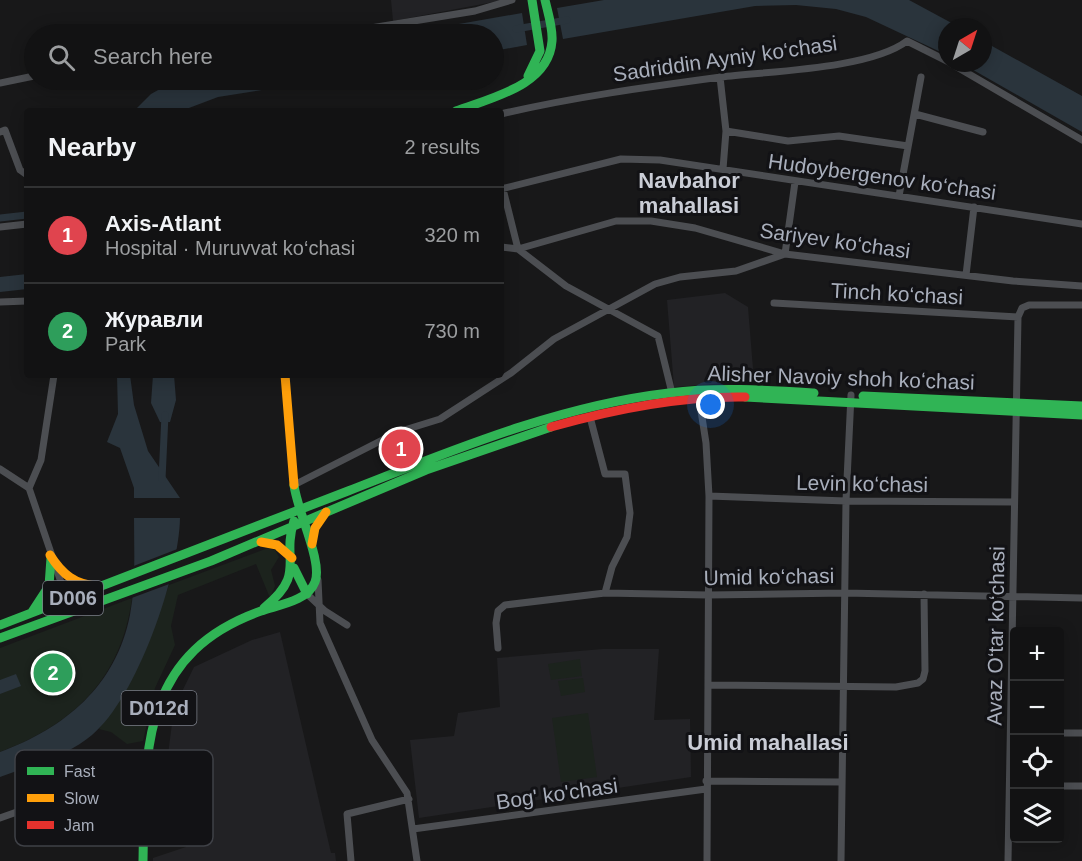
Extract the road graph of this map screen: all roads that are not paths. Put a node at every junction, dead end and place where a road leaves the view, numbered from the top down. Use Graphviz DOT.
graph roads {
  1 [pos="512,0"];
  2 [pos="545,0"];
  3 [pos="532,1"];
  4 [pos="395,24"];
  5 [pos="938,56"];
  6 [pos="966,72"];
  7 [pos="720,77"];
  8 [pos="921,77"];
  9 [pos="24,78"];
  10 [pos="0,83"];
  11 [pos="512,88"];
  12 [pos="463,108"];
  13 [pos="504,113"];
  14 [pos="915,114"];
  15 [pos="726,131"];
  16 [pos="0,132"];
  17 [pos="983,132"];
  18 [pos="1082,141"];
  19 [pos="908,146"];
  20 [pos="723,169"];
  21 [pos="24,173"];
  22 [pos="795,182"];
  23 [pos="504,188"];
  24 [pos="504,196"];
  25 [pos="899,196"];
  26 [pos="974,207"];
  27 [pos="24,224"];
  28 [pos="1082,224"];
  29 [pos="0,227"];
  30 [pos="504,248"];
  31 [pos="518,249"];
  32 [pos="785,254"];
  33 [pos="966,275"];
  34 [pos="1082,286"];
  35 [pos="24,301"];
  36 [pos="0,302"];
  37 [pos="774,303"];
  38 [pos="1082,305"];
  39 [pos="607,309"];
  40 [pos="1018,317"];
  41 [pos="54,378"];
  42 [pos="286,378"];
  43 [pos="503,378"];
  44 [pos="504,378"];
  45 [pos="672,393"];
  46 [pos="699,398"];
  47 [pos="851,399"];
  48 [pos="1082,406"];
  49 [pos="1015,408"];
  50 [pos="1082,415"];
  51 [pos="590,417"];
  52 [pos="0,469"];
  53 [pos="294,485"];
  54 [pos="29,488"];
  55 [pos="709,496"];
  56 [pos="846,501"];
  57 [pos="1014,502"];
  58 [pos="329,504"];
  59 [pos="298,512"];
  60 [pos="275,521"];
  61 [pos="303,522"];
  62 [pos="292,527"];
  63 [pos="280,532"];
  64 [pos="255,542"];
  65 [pos="312,544"];
  66 [pos="50,555"];
  67 [pos="292,558"];
  68 [pos="318,577"];
  69 [pos="112,583"];
  70 [pos="605,593"];
  71 [pos="845,593"];
  72 [pos="307,594"];
  73 [pos="924,594"];
  74 [pos="708,595"];
  75 [pos="1014,595"];
  76 [pos="1082,598"];
  77 [pos="67,600"];
  78 [pos="318,604"];
  79 [pos="72,612"];
  80 [pos="29,614"];
  81 [pos="251,616"];
  82 [pos="320,623"];
  83 [pos="0,625"];
  84 [pos="0,638"];
  85 [pos="498,648"];
  86 [pos="1013,681"];
  87 [pos="708,685"];
  88 [pos="844,688"];
  89 [pos="1064,733"];
  90 [pos="1082,733"];
  91 [pos="150,750"];
  92 [pos="706,781"];
  93 [pos="842,782"];
  94 [pos="1064,786"];
  95 [pos="1082,786"];
  96 [pos="706,789"];
  97 [pos="1012,789"];
  98 [pos="409,799"];
  99 [pos="15,813"];
  100 [pos="0,818"];
  101 [pos="413,829"];
  102 [pos="144,846"];
  103 [pos="143,861"];
  104 [pos="351,861"];
  105 [pos="417,861"];
  106 [pos="707,861"];
  107 [pos="841,861"];
  108 [pos="1008,861"];
  1 -- 4 [label="street"];
  2 -- 11 [label="main road"];
  3 -- 11 [label="main road"];
  5 -- 7 [label="street, Sadriddin Ayniy ko‘chasi"];
  6 -- 18 [label="street, Sadriddin Ayniy ko‘chasi"];
  7 -- 13 [label="street, Sadriddin Ayniy ko‘chasi"];
  7 -- 15 [label="street"];
  8 -- 14 [label="street"];
  9 -- 10 [label="street"];
  11 -- 12 [label="main road"];
  14 -- 17 [label="street"];
  14 -- 19 [label="street"];
  15 -- 19 [label="street"];
  15 -- 20 [label="street"];
  16 -- 21 [label="street"];
  19 -- 25 [label="street"];
  20 -- 22 [label="street, Hudoybergenov ko‘chasi"];
  20 -- 23 [label="street, Hudoybergenov ko‘chasi"];
  22 -- 25 [label="street, Hudoybergenov ko‘chasi"];
  22 -- 32 [label="street"];
  24 -- 31 [label="street"];
  25 -- 26 [label="street, Hudoybergenov ko‘chasi"];
  26 -- 28 [label="street, Hudoybergenov ko‘chasi"];
  26 -- 33 [label="street"];
  27 -- 29 [label="street"];
  30 -- 31 [label="street, Sariyev ko‘chasi"];
  31 -- 32 [label="street, Sariyev ko‘chasi"];
  31 -- 39 [label="street"];
  32 -- 33 [label="street, Sariyev ko‘chasi"];
  32 -- 39 [label="street"];
  33 -- 34 [label="street, Sariyev ko‘chasi"];
  35 -- 36 [label="street"];
  37 -- 40 [label="street, Tinch ko‘chasi"];
  38 -- 40 [label="street"];
  39 -- 44 [label="street"];
  39 -- 45 [label="street"];
  40 -- 49 [label="street"];
  41 -- 54 [label="street"];
  42 -- 53 [label="main road"];
  43 -- 53 [label="street"];
  45 -- 47 [label="main road, Alisher Navoiy shoh koʻchasi / D006"];
  45 -- 58 [label="main road, Alisher Navoiy shoh koʻchasi / D006"];
  46 -- 47 [label="main road, Alisher Navoiy shoh koʻchasi / D006"];
  46 -- 51 [label="main road, Alisher Navoiy shoh koʻchasi / D006"];
  46 -- 55 [label="street"];
  47 -- 49 [label="main road, Alisher Navoiy shoh koʻchasi / D006"];
  47 -- 56 [label="street"];
  48 -- 49 [label="main road, Alisher Navoiy shoh koʻchasi / D006"];
  49 -- 50 [label="main road, Alisher Navoiy shoh koʻchasi / D006"];
  49 -- 57 [label="street, Avaz O‘tar ko‘chasi"];
  51 -- 58 [label="main road, Alisher Navoiy shoh koʻchasi / D006"];
  51 -- 70 [label="street"];
  52 -- 54 [label="street"];
  53 -- 58 [label="main road"];
  53 -- 59 [label="main road"];
  53 -- 60 [label="main road"];
  54 -- 66 [label="street"];
  55 -- 56 [label="street, Levin ko‘chasi"];
  55 -- 74 [label="street"];
  56 -- 57 [label="street, Levin ko‘chasi"];
  56 -- 71 [label="street"];
  57 -- 75 [label="street, Avaz O‘tar ko‘chasi"];
  58 -- 59 [label="main road, Alisher Navoiy shoh koʻchasi / D006"];
  58 -- 61 [label="main road, Alisher Navoiy shoh koʻchasi / D006"];
  58 -- 65 [label="main road"];
  59 -- 60 [label="main road, Alisher Navoiy shoh koʻchasi / D006"];
  59 -- 61 [label="main road"];
  59 -- 62 [label="main road, D012d"];
  60 -- 63 [label="main road"];
  60 -- 69 [label="main road, Alisher Navoiy shoh koʻchasi / D006"];
  61 -- 62 [label="main road, Alisher Navoiy shoh koʻchasi / D006"];
  61 -- 65 [label="main road"];
  62 -- 63 [label="main road, Alisher Navoiy shoh koʻchasi / D006"];
  62 -- 67 [label="main road, D012d"];
  63 -- 64 [label="main road, Alisher Navoiy shoh koʻchasi / D006"];
  64 -- 67 [label="main road"];
  64 -- 79 [label="main road, Alisher Navoiy shoh koʻchasi / D006"];
  65 -- 67 [label="main road"];
  65 -- 68 [label="main road"];
  66 -- 69 [label="main road"];
  66 -- 77 [label="street"];
  66 -- 80 [label="main road"];
  67 -- 72 [label="main road, D012d"];
  67 -- 81 [label="main road, D012d"];
  68 -- 72 [label="main road"];
  68 -- 78 [label="street"];
  69 -- 77 [label="main road, D006"];
  70 -- 74 [label="street, Umid ko‘chasi"];
  70 -- 85 [label="street, Umid ko‘chasi"];
  71 -- 73 [label="street, Umid ko‘chasi"];
  71 -- 74 [label="street, Umid ko‘chasi"];
  71 -- 88 [label="street"];
  72 -- 78 [label="street"];
  72 -- 81 [label="main road, D012d"];
  73 -- 75 [label="street, Umid ko‘chasi"];
  73 -- 88 [label="street"];
  74 -- 87 [label="street"];
  75 -- 76 [label="street, Umid ko‘chasi"];
  75 -- 86 [label="street, Avaz O‘tar ko‘chasi"];
  77 -- 79 [label="main road"];
  77 -- 80 [label="main road, D006"];
  78 -- 82 [label="street"];
  78 -- 82 [label="street"];
  79 -- 84 [label="main road, D006"];
  80 -- 83 [label="main road, D006"];
  81 -- 91 [label="main road, D012d"];
  82 -- 98 [label="street"];
  87 -- 88 [label="street"];
  87 -- 92 [label="street"];
  88 -- 93 [label="street"];
  89 -- 90 [label="street"];
  92 -- 93 [label="street"];
  92 -- 96 [label="street"];
  93 -- 107 [label="street"];
  94 -- 95 [label="street"];
  96 -- 101 [label="street, Bog' ko'chasi"];
  96 -- 106 [label="street"];
  97 -- 108 [label="street, Avaz O‘tar ko‘chasi"];
  98 -- 101 [label="street"];
  98 -- 104 [label="street"];
  99 -- 100 [label="street"];
  101 -- 105 [label="street"];
  102 -- 103 [label="main road, D012d"];
}
